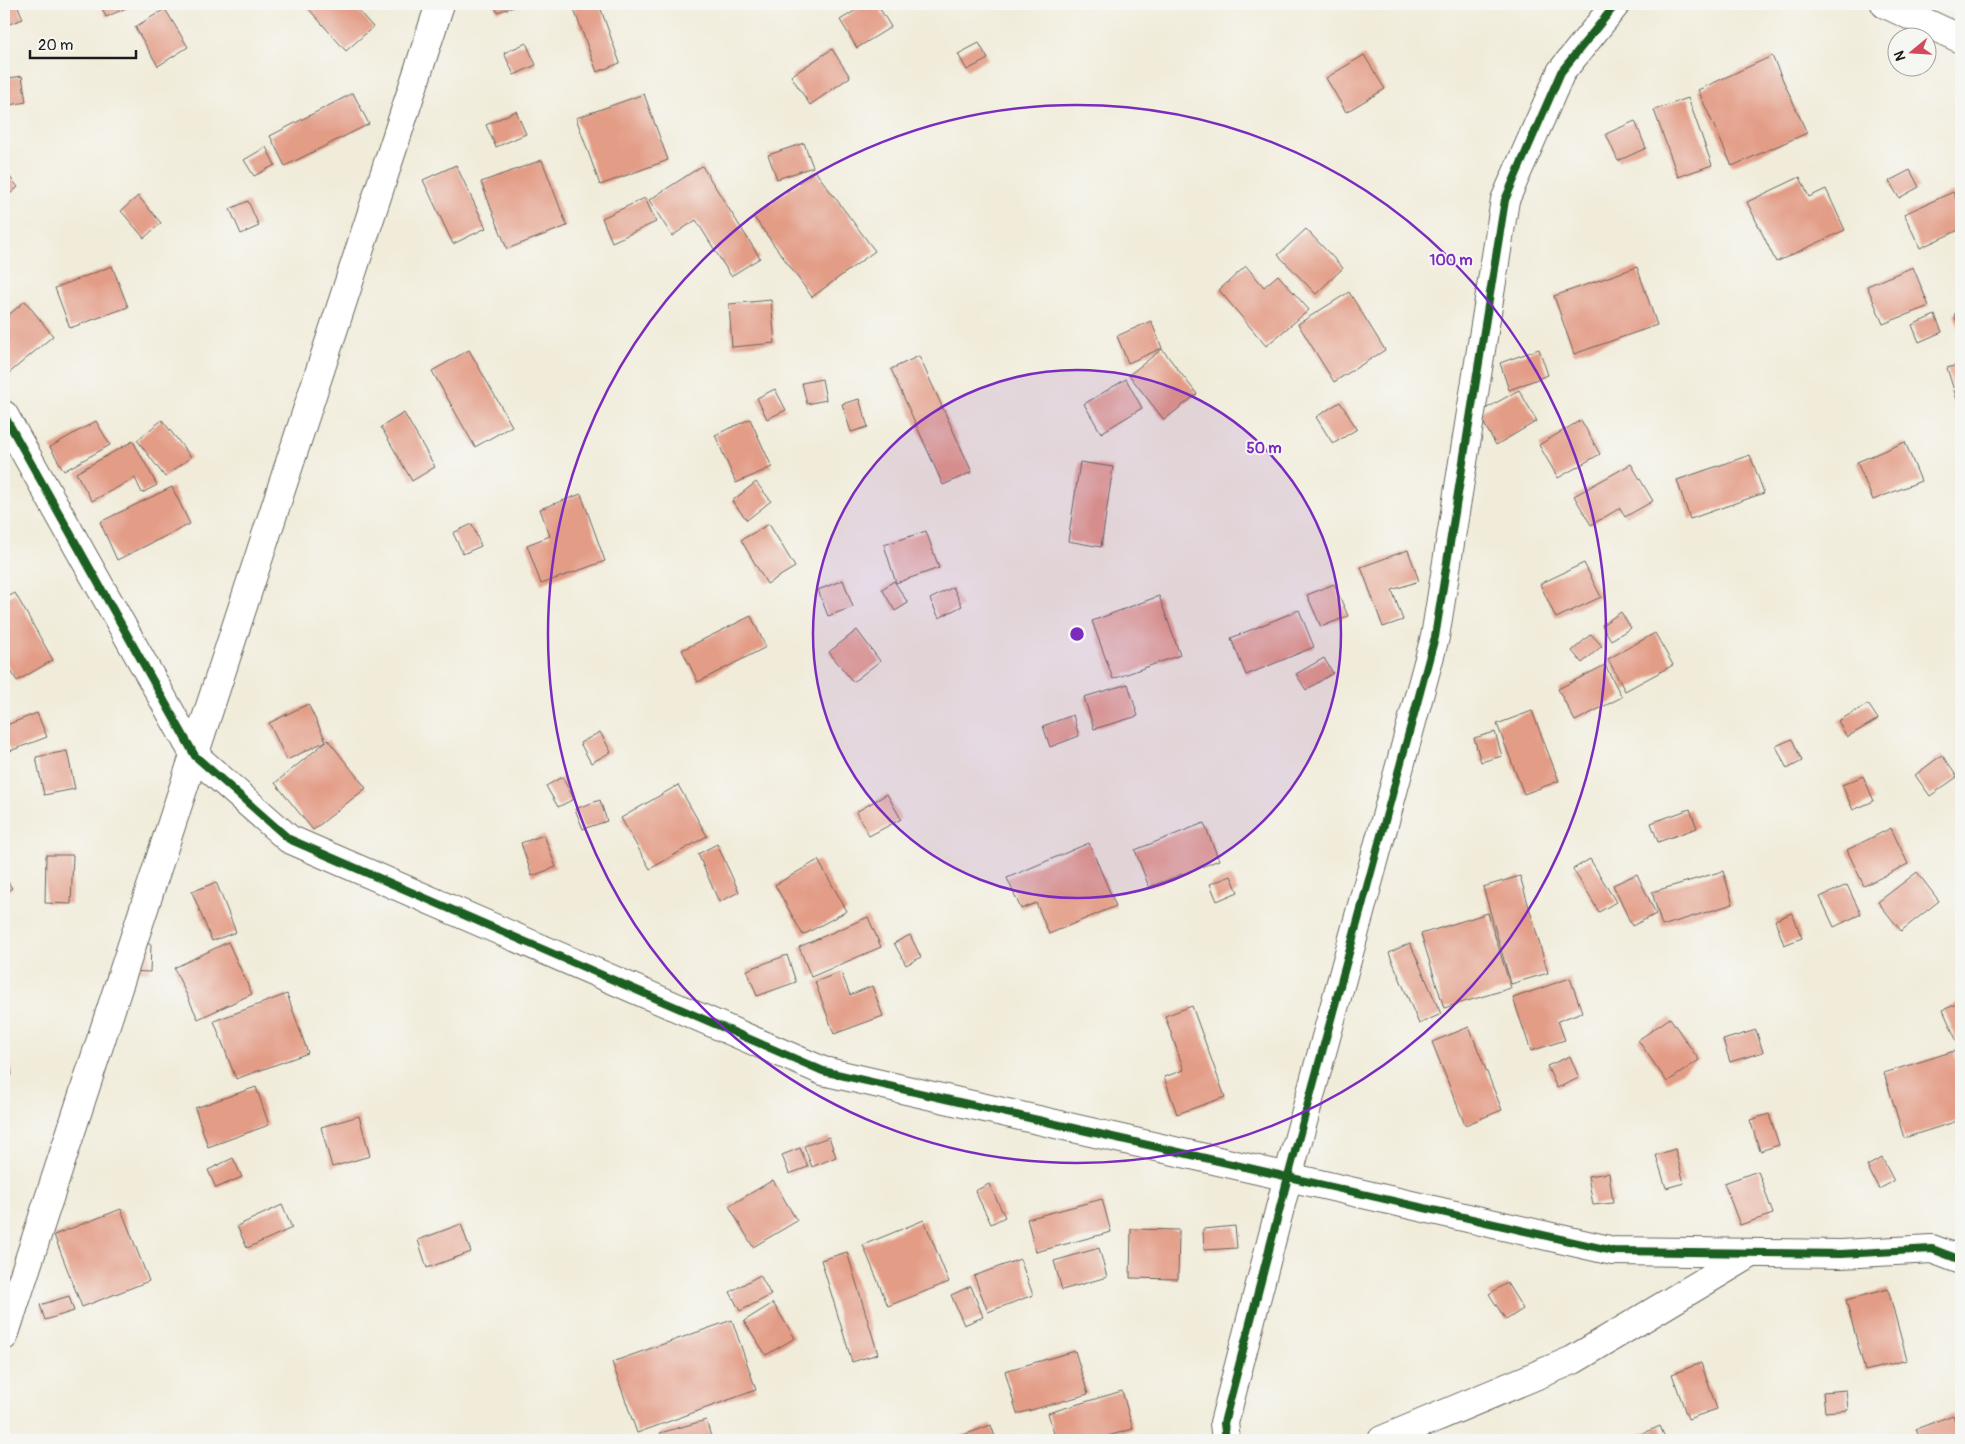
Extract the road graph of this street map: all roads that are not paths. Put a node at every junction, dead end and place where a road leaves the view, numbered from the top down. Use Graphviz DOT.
graph roads {
  1 [pos="440,4"];
  2 [pos="1616,4"];
  3 [pos="1885,4"];
  4 [pos="1961,39"];
  5 [pos="4,415"];
  6 [pos="195,756"];
  7 [pos="1288,1177"];
  8 [pos="1752,1252"];
  9 [pos="1961,1260"];
  10 [pos="4,1336"];
  11 [pos="1226,1440"];
  12 [pos="1382,1440"];
  1 -- 6 [label="street"];
  2 -- 7 [label="street"];
  3 -- 4 [label="street"];
  5 -- 6 [label="street"];
  6 -- 7 [label="street"];
  6 -- 10 [label="street"];
  7 -- 8 [label="street"];
  7 -- 11 [label="street"];
  8 -- 9 [label="street"];
  8 -- 12 [label="street"];
}
